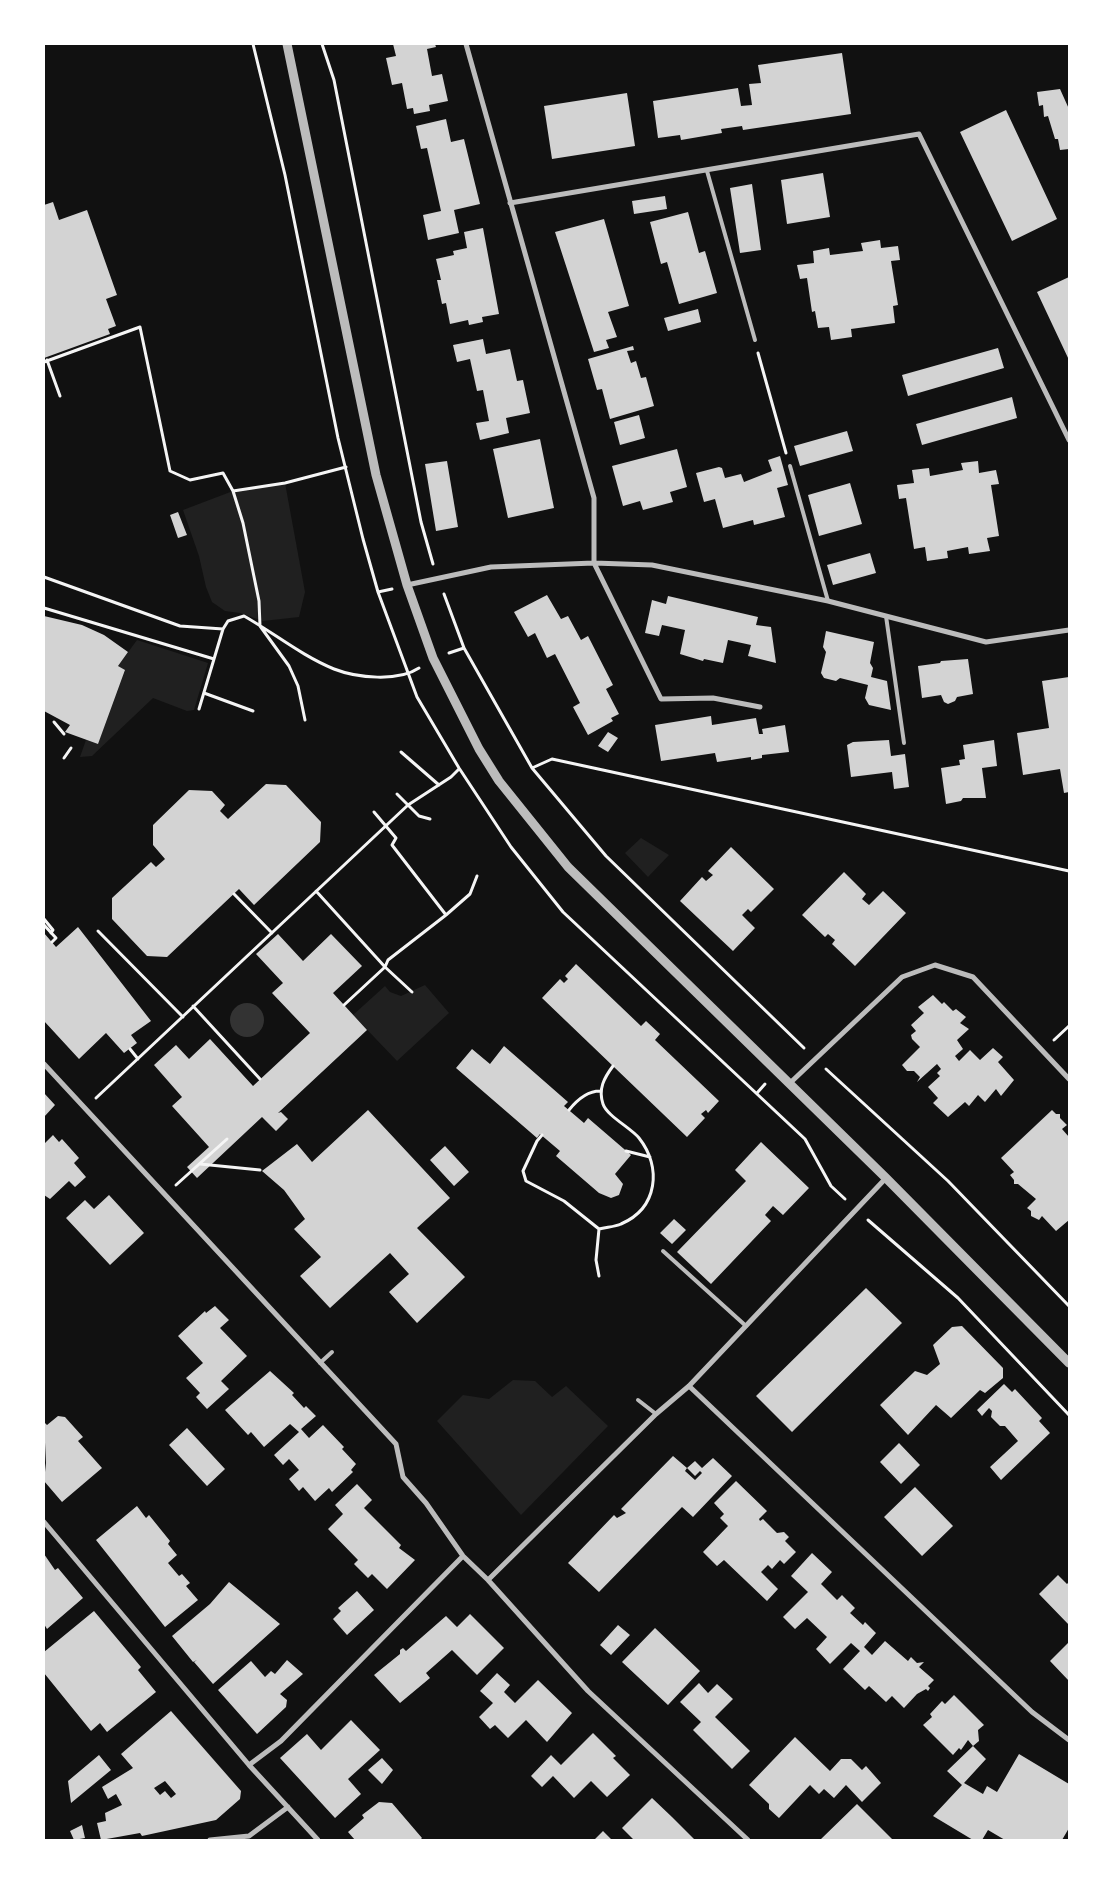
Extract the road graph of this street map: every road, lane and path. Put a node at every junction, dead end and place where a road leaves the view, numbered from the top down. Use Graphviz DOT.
graph roads {
  1 [pos="253,44"];
  2 [pos="287,44"];
  3 [pos="322,44"];
  4 [pos="466,44"];
  5 [pos="708,170"];
  6 [pos="510,203"];
  7 [pos="755,340"];
  8 [pos="45,361"];
  9 [pos="60,396"];
  10 [pos="1069,440"];
  11 [pos="790,466"];
  12 [pos="346,468"];
  13 [pos="233,491"];
  14 [pos="594,563"];
  15 [pos="44,577"];
  16 [pos="438,578"];
  17 [pos="407,585"];
  18 [pos="828,601"];
  19 [pos="44,608"];
  20 [pos="886,616"];
  21 [pos="260,626"];
  22 [pos="223,629"];
  23 [pos="1069,630"];
  24 [pos="433,658"];
  25 [pos="214,659"];
  26 [pos="408,674"];
  27 [pos="204,693"];
  28 [pos="760,707"];
  29 [pos="200,709"];
  30 [pos="253,711"];
  31 [pos="305,720"];
  32 [pos="54,722"];
  33 [pos="64,734"];
  34 [pos="904,743"];
  35 [pos="71,748"];
  36 [pos="401,752"];
  37 [pos="64,758"];
  38 [pos="459,768"];
  39 [pos="532,768"];
  40 [pos="439,785"];
  41 [pos="397,794"];
  42 [pos="408,805"];
  43 [pos="374,812"];
  44 [pos="430,819"];
  45 [pos="386,825"];
  46 [pos="1069,871"];
  47 [pos="477,876"];
  48 [pos="316,891"];
  49 [pos="234,894"];
  50 [pos="446,914"];
  51 [pos="44,919"];
  52 [pos="44,925"];
  53 [pos="98,931"];
  54 [pos="50,933"];
  55 [pos="272,933"];
  56 [pos="52,942"];
  57 [pos="386,967"];
  58 [pos="412,992"];
  59 [pos="344,1005"];
  60 [pos="194,1006"];
  61 [pos="182,1017"];
  62 [pos="1069,1026"];
  63 [pos="130,1049"];
  64 [pos="1043,1051"];
  65 [pos="138,1059"];
  66 [pos="815,1059"];
  67 [pos="44,1064"];
  68 [pos="613,1066"];
  69 [pos="260,1079"];
  70 [pos="1069,1079"];
  71 [pos="790,1083"];
  72 [pos="600,1091"];
  73 [pos="84,1109"];
  74 [pos="569,1110"];
  75 [pos="542,1135"];
  76 [pos="227,1139"];
  77 [pos="626,1151"];
  78 [pos="651,1157"];
  79 [pos="199,1164"];
  80 [pos="260,1170"];
  81 [pos="886,1178"];
  82 [pos="165,1195"];
  83 [pos="856,1210"];
  84 [pos="599,1229"];
  85 [pos="663,1251"];
  86 [pos="599,1276"];
  87 [pos="1069,1306"];
  88 [pos="746,1326"];
  89 [pos="332,1352"];
  90 [pos="320,1363"];
  91 [pos="1069,1363"];
  92 [pos="689,1386"];
  93 [pos="638,1400"];
  94 [pos="656,1414"];
  95 [pos="1069,1415"];
  96 [pos="44,1522"];
  97 [pos="463,1556"];
  98 [pos="488,1580"];
  99 [pos="1069,1740"];
  100 [pos="249,1764"];
  101 [pos="288,1807"];
  102 [pos="249,1838"];
  103 [pos="210,1840"];
  104 [pos="318,1840"];
  105 [pos="748,1840"];
  1 -- 12 [label="path"];
  2 -- 17 [label="street"];
  3 -- 16 [label="path"];
  4 -- 6 [label="street"];
  5 -- 6 [label="street"];
  5 -- 7 [label="lane"];
  5 -- 10 [label="street"];
  6 -- 14 [label="street"];
  7 -- 11 [label="path"];
  8 -- 9 [label="path"];
  8 -- 13 [label="path"];
  11 -- 18 [label="lane"];
  12 -- 13 [label="path"];
  12 -- 26 [label="path"];
  13 -- 21 [label="path"];
  14 -- 16 [label="street"];
  14 -- 18 [label="street"];
  14 -- 28 [label="street"];
  15 -- 22 [label="path"];
  16 -- 17 [label="street"];
  16 -- 39 [label="path"];
  17 -- 24 [label="street"];
  18 -- 20 [label="street"];
  19 -- 25 [label="path"];
  20 -- 23 [label="street"];
  20 -- 34 [label="lane"];
  21 -- 22 [label="path"];
  21 -- 26 [label="path"];
  21 -- 31 [label="path"];
  22 -- 25 [label="path"];
  24 -- 26 [label="path"];
  24 -- 71 [label="street"];
  25 -- 27 [label="path"];
  26 -- 38 [label="path"];
  27 -- 29 [label="path"];
  27 -- 30 [label="path"];
  32 -- 33 [label="path"];
  35 -- 37 [label="path"];
  36 -- 40 [label="path"];
  38 -- 40 [label="path"];
  38 -- 83 [label="path"];
  39 -- 46 [label="path"];
  39 -- 66 [label="path"];
  40 -- 42 [label="path"];
  41 -- 42 [label="path"];
  42 -- 44 [label="path"];
  42 -- 45 [label="path"];
  43 -- 45 [label="path"];
  45 -- 48 [label="path"];
  45 -- 50 [label="path"];
  47 -- 50 [label="path"];
  48 -- 55 [label="path"];
  48 -- 57 [label="path"];
  49 -- 55 [label="path"];
  50 -- 57 [label="path"];
  51 -- 54 [label="path"];
  52 -- 54 [label="path"];
  53 -- 61 [label="path"];
  54 -- 56 [label="path"];
  55 -- 60 [label="path"];
  57 -- 58 [label="path"];
  57 -- 59 [label="path"];
  60 -- 61 [label="path"];
  60 -- 69 [label="path"];
  61 -- 65 [label="path"];
  62 -- 64 [label="path"];
  63 -- 65 [label="path"];
  64 -- 66 [label="street"];
  64 -- 70 [label="street"];
  65 -- 73 [label="path"];
  66 -- 71 [label="street"];
  66 -- 87 [label="path"];
  67 -- 73 [label="street"];
  68 -- 72 [label="path"];
  71 -- 81 [label="street"];
  72 -- 74 [label="path"];
  72 -- 78 [label="path"];
  73 -- 82 [label="street"];
  75 -- 84 [label="path"];
  76 -- 79 [label="path"];
  77 -- 78 [label="path"];
  78 -- 84 [label="path"];
  79 -- 80 [label="path"];
  79 -- 82 [label="path"];
  81 -- 83 [label="street"];
  81 -- 91 [label="street"];
  82 -- 90 [label="street"];
  83 -- 88 [label="street"];
  83 -- 95 [label="path"];
  84 -- 86 [label="path"];
  85 -- 88 [label="lane"];
  88 -- 92 [label="street"];
  89 -- 90 [label="lane"];
  90 -- 97 [label="street"];
  92 -- 94 [label="street"];
  92 -- 99 [label="street"];
  93 -- 94 [label="lane"];
  94 -- 98 [label="street"];
  96 -- 100 [label="street"];
  97 -- 98 [label="street"];
  97 -- 100 [label="street"];
  98 -- 105 [label="street"];
  100 -- 101 [label="street"];
  101 -- 102 [label="street"];
  101 -- 104 [label="street"];
  102 -- 103 [label="street"];
}
